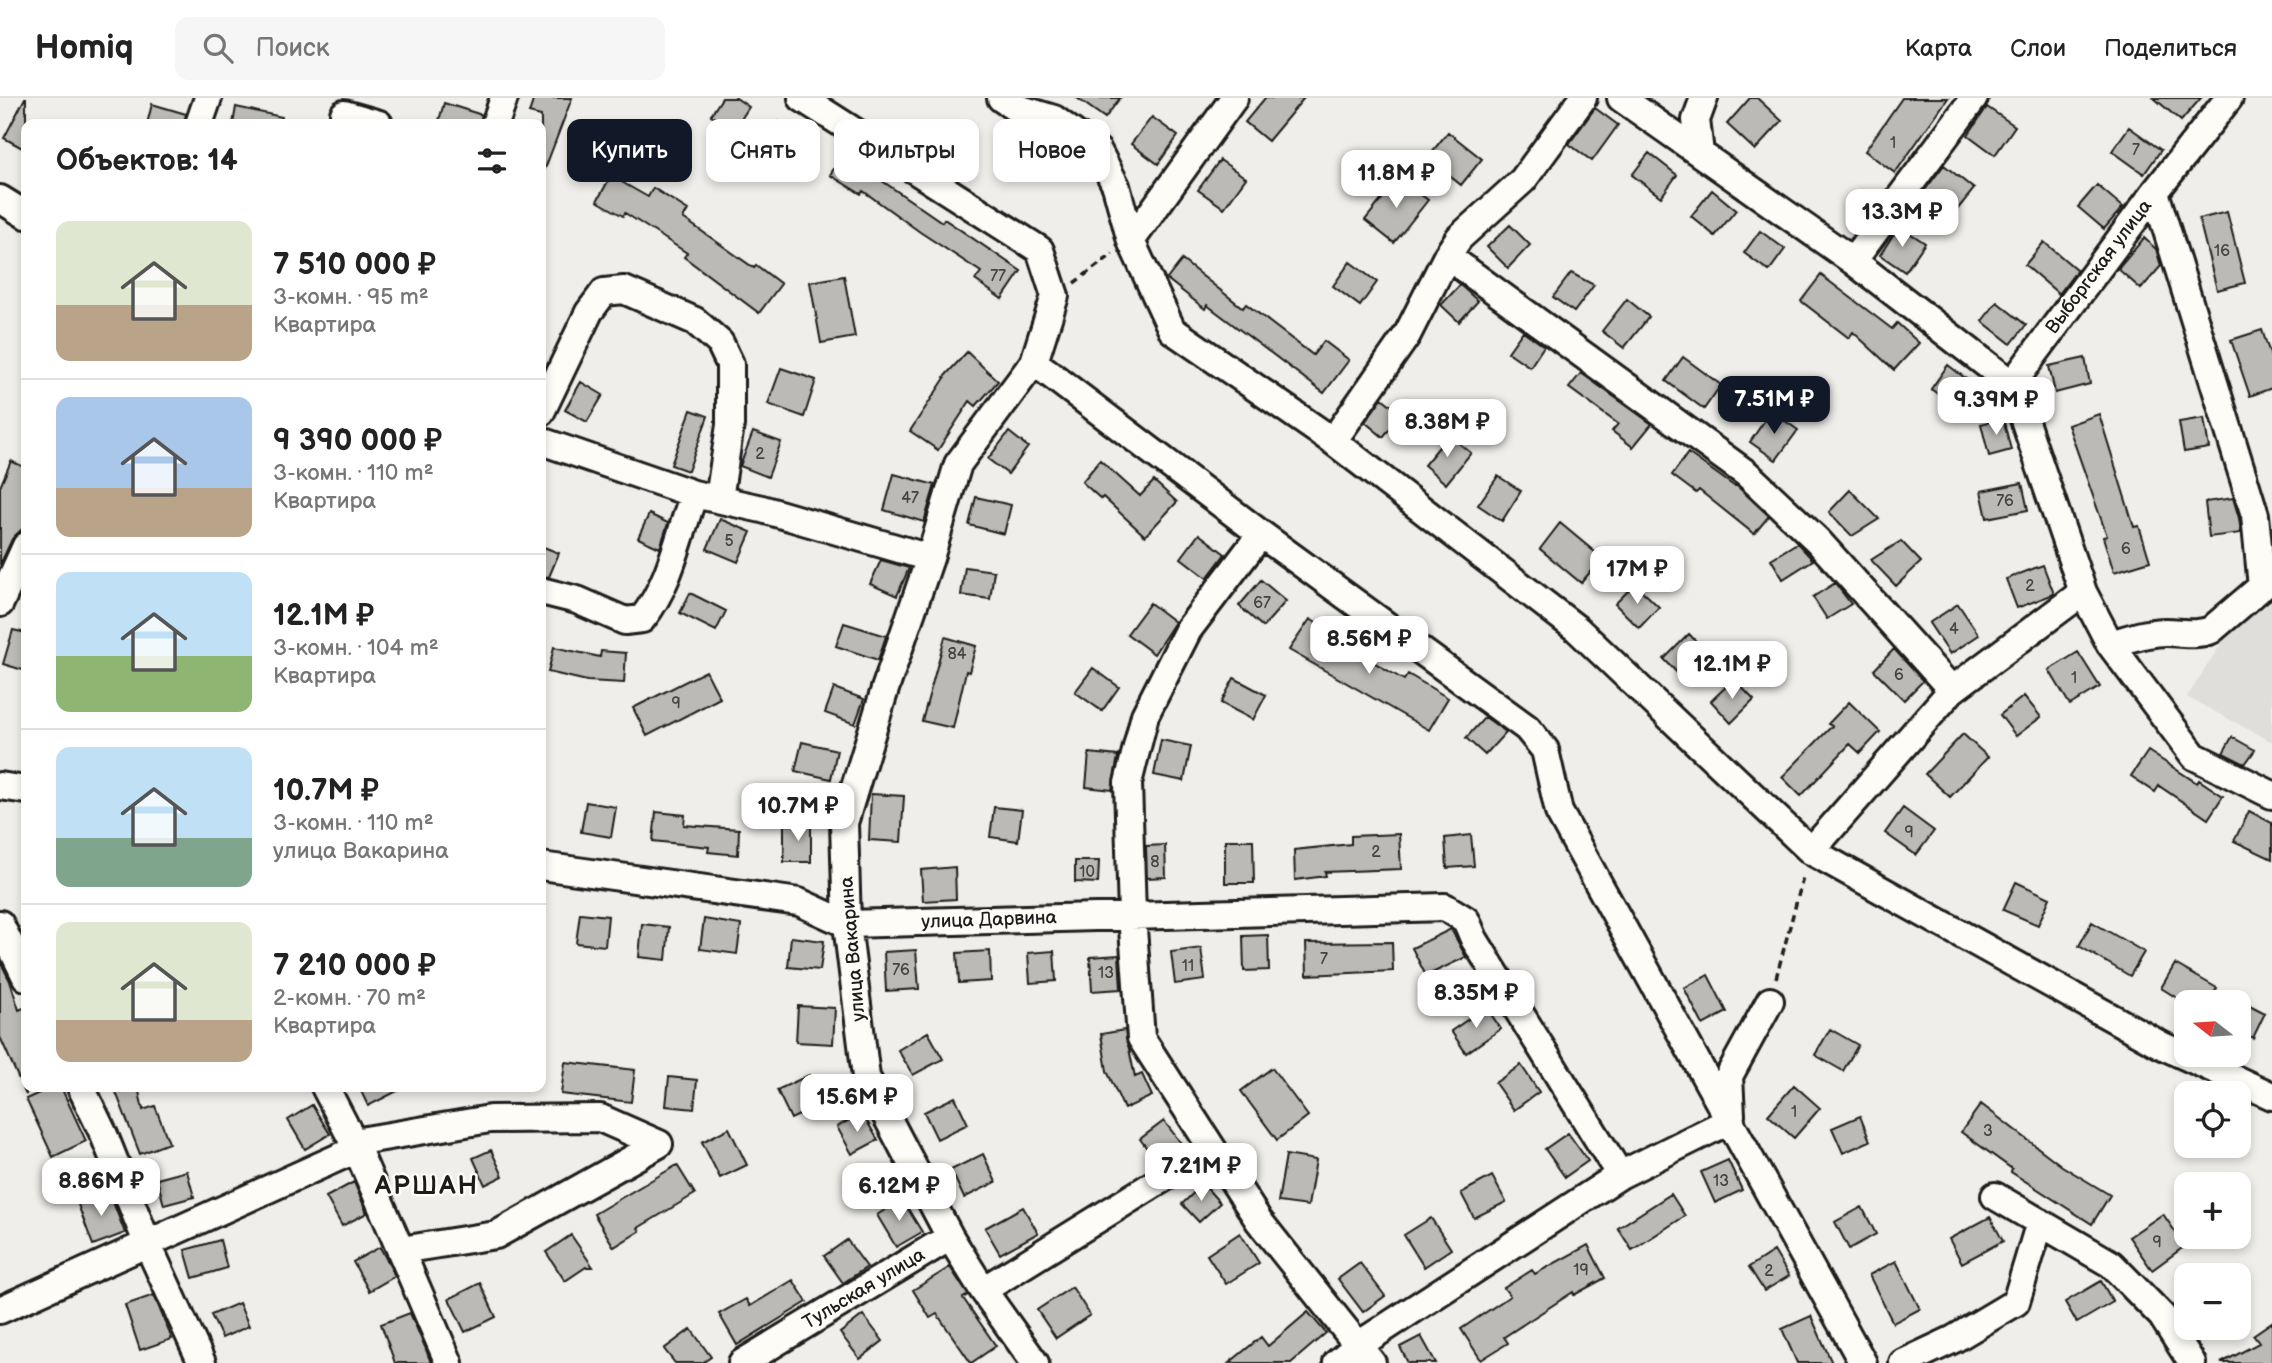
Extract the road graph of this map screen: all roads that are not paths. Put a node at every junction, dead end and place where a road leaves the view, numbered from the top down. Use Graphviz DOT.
graph roads {
  1 [pos="208,98"];
  2 [pos="504,98"];
  3 [pos="802,98"];
  4 [pos="1001,98"];
  5 [pos="1234,98"];
  6 [pos="1583,98"];
  7 [pos="1621,98"];
  8 [pos="1704,98"];
  9 [pos="1974,98"];
  10 [pos="2229,98"];
  11 [pos="344,114"];
  12 [pos="201,119"];
  13 [pos="362,119"];
  14 [pos="497,119"];
  15 [pos="1700,153"];
  16 [pos="2155,192"];
  17 [pos="0,200"];
  18 [pos="21,212"];
  19 [pos="1131,241"];
  20 [pos="1447,256"];
  21 [pos="1853,261"];
  22 [pos="1034,362"];
  23 [pos="2012,384"];
  24 [pos="546,402"];
  25 [pos="1333,441"];
  26 [pos="546,443"];
  27 [pos="706,496"];
  28 [pos="1261,534"];
  29 [pos="21,557"];
  30 [pos="930,558"];
  31 [pos="2267,582"];
  32 [pos="546,592"];
  33 [pos="2084,592"];
  34 [pos="0,603"];
  35 [pos="2110,644"];
  36 [pos="1952,690"];
  37 [pos="0,786"];
  38 [pos="21,789"];
  39 [pos="2272,794"];
  40 [pos="1811,851"];
  41 [pos="546,867"];
  42 [pos="1132,915"];
  43 [pos="0,924"];
  44 [pos="847,924"];
  45 [pos="21,967"];
  46 [pos="1770,1001"];
  47 [pos="82,1092"];
  48 [pos="328,1092"];
  49 [pos="2272,1096"];
  50 [pos="1731,1120"];
  51 [pos="355,1145"];
  52 [pos="1212,1148"];
  53 [pos="1620,1175"];
  54 [pos="1995,1196"];
  55 [pos="2040,1222"];
  56 [pos="950,1237"];
  57 [pos="148,1244"];
  58 [pos="401,1250"];
  59 [pos="983,1290"];
  60 [pos="0,1310"];
  61 [pos="1364,1355"];
  62 [pos="202,1363"];
  63 [pos="449,1363"];
  64 [pos="742,1363"];
  65 [pos="1035,1363"];
  66 [pos="1336,1363"];
  67 [pos="1863,1363"];
  68 [pos="1903,1363"];
  69 [pos="2192,1363"];
  1 -- 12 [label="street"];
  2 -- 14 [label="street"];
  3 -- 22 [label="street, улица Вакарина"];
  4 -- 19 [label="street"];
  5 -- 19 [label="street"];
  6 -- 20 [label="street"];
  7 -- 15 [label="street"];
  8 -- 15 [label="street"];
  9 -- 21 [label="street"];
  10 -- 16 [label="street, Выборгская улица"];
  11 -- 13 [label="street"];
  15 -- 21 [label="street"];
  16 -- 23 [label="street, Выборгская улица"];
  16 -- 31 [label="street"];
  17 -- 18 [label="street"];
  19 -- 25 [label="street"];
  20 -- 25 [label="street"];
  20 -- 36 [label="street"];
  21 -- 23 [label="street"];
  22 -- 28 [label="street"];
  22 -- 30 [label="street, улица Вакарина"];
  23 -- 33 [label="street"];
  24 -- 27 [label="street"];
  25 -- 40 [label="street"];
  26 -- 27 [label="street"];
  27 -- 30 [label="street"];
  27 -- 32 [label="street"];
  28 -- 42 [label="street"];
  28 -- 50 [label="street"];
  29 -- 34 [label="street"];
  30 -- 44 [label="street, улица Вакарина"];
  31 -- 35 [label="street"];
  33 -- 35 [label="street"];
  33 -- 36 [label="street"];
  35 -- 39 [label="street"];
  36 -- 40 [label="street"];
  37 -- 38 [label="street"];
  40 -- 49 [label="street"];
  41 -- 44 [label="street, улица Дарвина"];
  42 -- 44 [label="street, улица Дарвина"];
  42 -- 52 [label="street"];
  42 -- 53 [label="street, улица Дарвина"];
  43 -- 45 [label="street"];
  44 -- 56 [label="street, улица Вакарина"];
  46 -- 50 [label="street"];
  47 -- 57 [label="street"];
  48 -- 51 [label="street"];
  50 -- 53 [label="street"];
  50 -- 67 [label="street"];
  51 -- 57 [label="street"];
  51 -- 58 [label="street"];
  51 -- 58 [label="street"];
  52 -- 59 [label="street"];
  52 -- 61 [label="street"];
  53 -- 61 [label="street"];
  54 -- 55 [label="street"];
  55 -- 68 [label="street"];
  55 -- 69 [label="street"];
  56 -- 59 [label="street, улица Вакарина"];
  56 -- 64 [label="street, Тульская улица"];
  57 -- 60 [label="street"];
  57 -- 62 [label="street"];
  58 -- 63 [label="street"];
  59 -- 65 [label="street, улица Вакарина"];
  61 -- 66 [label="street"];
}
